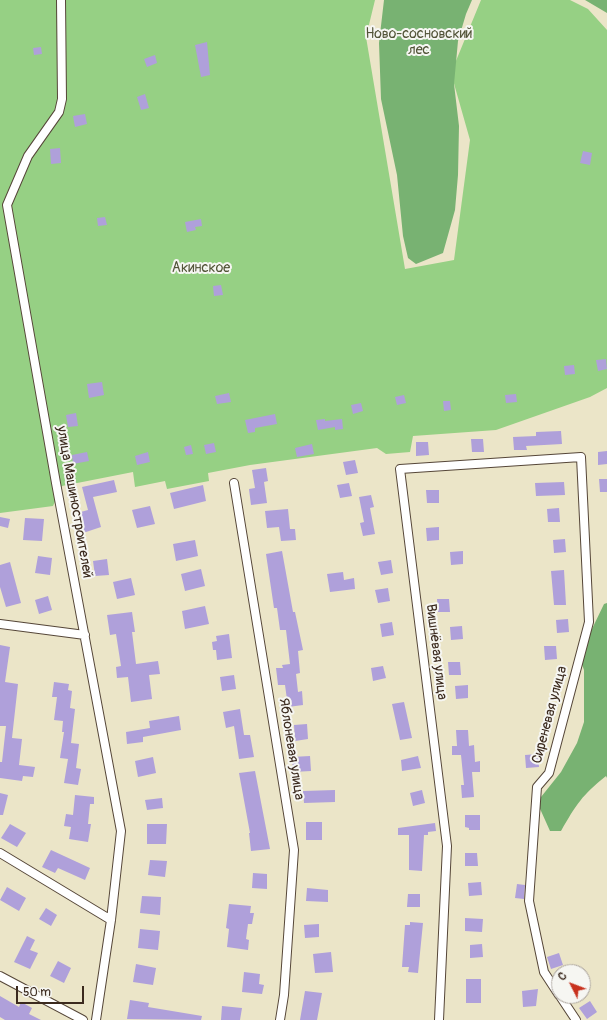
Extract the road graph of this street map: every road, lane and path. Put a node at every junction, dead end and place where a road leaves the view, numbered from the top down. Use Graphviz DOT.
graph roads {
  1 [pos="60,0"];
  2 [pos="581,457"];
  3 [pos="234,483"];
  4 [pos="0,624"];
  5 [pos="85,635"];
  6 [pos="0,853"];
  7 [pos="111,920"];
  8 [pos="0,976"];
  9 [pos="551,983"];
  10 [pos="565,1004"];
  11 [pos="83,1020"];
  12 [pos="96,1020"];
  13 [pos="280,1020"];
  14 [pos="439,1020"];
  15 [pos="576,1020"];
  1 -- 5 [label="street, улица Машиностроителей"];
  2 -- 9 [label="street, Сиреневая улица"];
  2 -- 14 [label="street, Вишнёвая улица"];
  3 -- 13 [label="street, Яблоневая улица"];
  4 -- 5 [label="street"];
  5 -- 7 [label="street, улица Машиностроителей"];
  6 -- 7 [label="street"];
  7 -- 12 [label="street, улица Машиностроителей"];
  8 -- 11 [label="street"];
  10 -- 15 [label="street, Сиреневая улица"];
}
